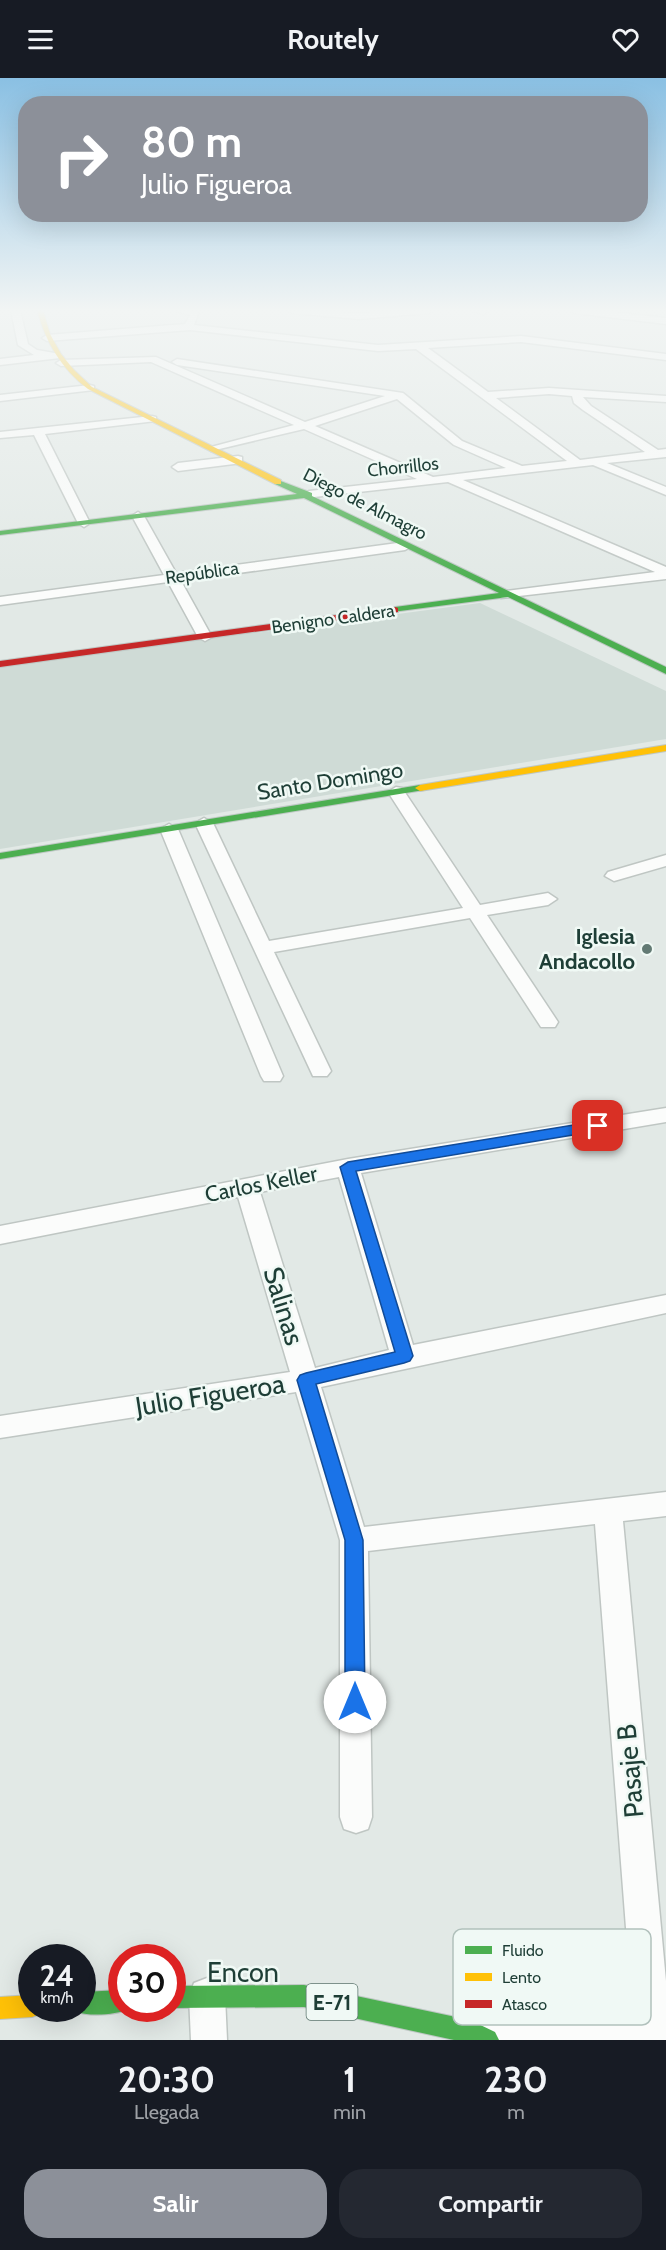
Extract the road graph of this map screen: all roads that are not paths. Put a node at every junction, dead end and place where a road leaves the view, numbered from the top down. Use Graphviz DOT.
graph roads {
  1 [pos="117,402"];
  2 [pos="248,402"];
  3 [pos="379,402"];
  4 [pos="407,402"];
  5 [pos="498,402"];
  6 [pos="579,402"];
  7 [pos="152,419"];
  8 [pos="303,426"];
  9 [pos="38,431"];
  10 [pos="0,435"];
  11 [pos="215,449"];
  12 [pos="661,454"];
  13 [pos="238,460"];
  14 [pos="594,462"];
  15 [pos="579,464"];
  16 [pos="178,467"];
  17 [pos="522,471"];
  18 [pos="451,480"];
  19 [pos="432,481"];
  20 [pos="666,491"];
  21 [pos="309,495"];
  22 [pos="138,516"];
  23 [pos="84,523"];
  24 [pos="0,533"];
  25 [pos="405,546"];
  26 [pos="666,573"];
  27 [pos="171,577"];
  28 [pos="645,578"];
  29 [pos="666,587"];
  30 [pos="506,595"];
  31 [pos="0,601"];
  32 [pos="206,637"];
  33 [pos="0,664"];
  34 [pos="666,671"];
  35 [pos="666,748"];
  36 [pos="396,792"];
  37 [pos="204,823"];
  38 [pos="169,829"];
  39 [pos="0,856"];
  40 [pos="666,860"];
  41 [pos="614,876"];
  42 [pos="548,899"];
  43 [pos="474,913"];
  44 [pos="263,948"];
  45 [pos="548,1022"];
  46 [pos="320,1071"];
  47 [pos="272,1076"];
  48 [pos="666,1115"];
  49 [pos="348,1167"];
  50 [pos="247,1187"];
  51 [pos="0,1235"];
  52 [pos="666,1304"];
  53 [pos="404,1356"];
  54 [pos="306,1380"];
  55 [pos="0,1427"];
  56 [pos="666,1504"];
  57 [pos="608,1511"];
  58 [pos="354,1540"];
  59 [pos="356,1817"];
  60 [pos="644,1929"];
  61 [pos="651,1988"];
  62 [pos="207,1995"];
  63 [pos="186,1996"];
  64 [pos="18,2007"];
  65 [pos="0,2008"];
  66 [pos="666,2029"];
  67 [pos="479,2036"];
  68 [pos="209,2040"];
  1 -- 7 [label="street, Diego de Almagro"];
  2 -- 8 [label="street"];
  3 -- 8 [label="street"];
  4 -- 17 [label="street"];
  5 -- 15 [label="street"];
  6 -- 12 [label="street"];
  7 -- 9 [label="street"];
  7 -- 11 [label="street, Diego de Almagro"];
  8 -- 11 [label="street"];
  8 -- 19 [label="street"];
  9 -- 10 [label="street"];
  9 -- 23 [label="street"];
  11 -- 13 [label="street, Diego de Almagro"];
  12 -- 14 [label="street, Chorrillos"];
  13 -- 16 [label="street"];
  13 -- 21 [label="street, Diego de Almagro"];
  14 -- 15 [label="street, Chorrillos"];
  14 -- 20 [label="street"];
  15 -- 17 [label="street, Chorrillos"];
  17 -- 18 [label="street, Chorrillos"];
  18 -- 19 [label="street, Chorrillos"];
  18 -- 26 [label="street"];
  19 -- 21 [label="street, Chorrillos"];
  21 -- 22 [label="street, Chorrillos"];
  21 -- 25 [label="street, Diego de Almagro"];
  22 -- 23 [label="street, Chorrillos"];
  22 -- 27 [label="street"];
  23 -- 24 [label="street, Chorrillos"];
  25 -- 27 [label="street, República"];
  25 -- 30 [label="street, Diego de Almagro"];
  26 -- 28 [label="street, Benigno Caldera"];
  27 -- 31 [label="street, República"];
  27 -- 32 [label="street"];
  28 -- 29 [label="street"];
  28 -- 30 [label="street, Benigno Caldera"];
  30 -- 32 [label="street, Benigno Caldera"];
  30 -- 34 [label="street, Diego de Almagro"];
  32 -- 33 [label="street, Benigno Caldera"];
  35 -- 36 [label="street, Santo Domingo"];
  36 -- 37 [label="street, Santo Domingo"];
  36 -- 43 [label="street"];
  37 -- 38 [label="street, Santo Domingo"];
  37 -- 44 [label="street"];
  38 -- 39 [label="street, Santo Domingo"];
  38 -- 47 [label="street"];
  40 -- 41 [label="street"];
  42 -- 43 [label="street"];
  43 -- 44 [label="street"];
  43 -- 45 [label="street"];
  44 -- 46 [label="street"];
  48 -- 49 [label="street, Carlos Keller"];
  49 -- 50 [label="street, Carlos Keller"];
  49 -- 53 [label="street"];
  50 -- 51 [label="street, Carlos Keller"];
  50 -- 54 [label="street, Salinas"];
  52 -- 53 [label="street, Julio Figueroa"];
  53 -- 54 [label="street, Julio Figueroa"];
  54 -- 55 [label="street, Julio Figueroa"];
  54 -- 58 [label="street, Salinas"];
  56 -- 57 [label="street"];
  57 -- 58 [label="street"];
  57 -- 60 [label="street, Pasaje B"];
  58 -- 59 [label="street, Salinas"];
  61 -- 66 [label="street, Pasaje B"];
  62 -- 63 [label="street, Encon / E-71"];
  62 -- 67 [label="street, Encon / E-71"];
  62 -- 68 [label="street"];
  64 -- 65 [label="street"];
  66 -- 67 [label="street"];
}
